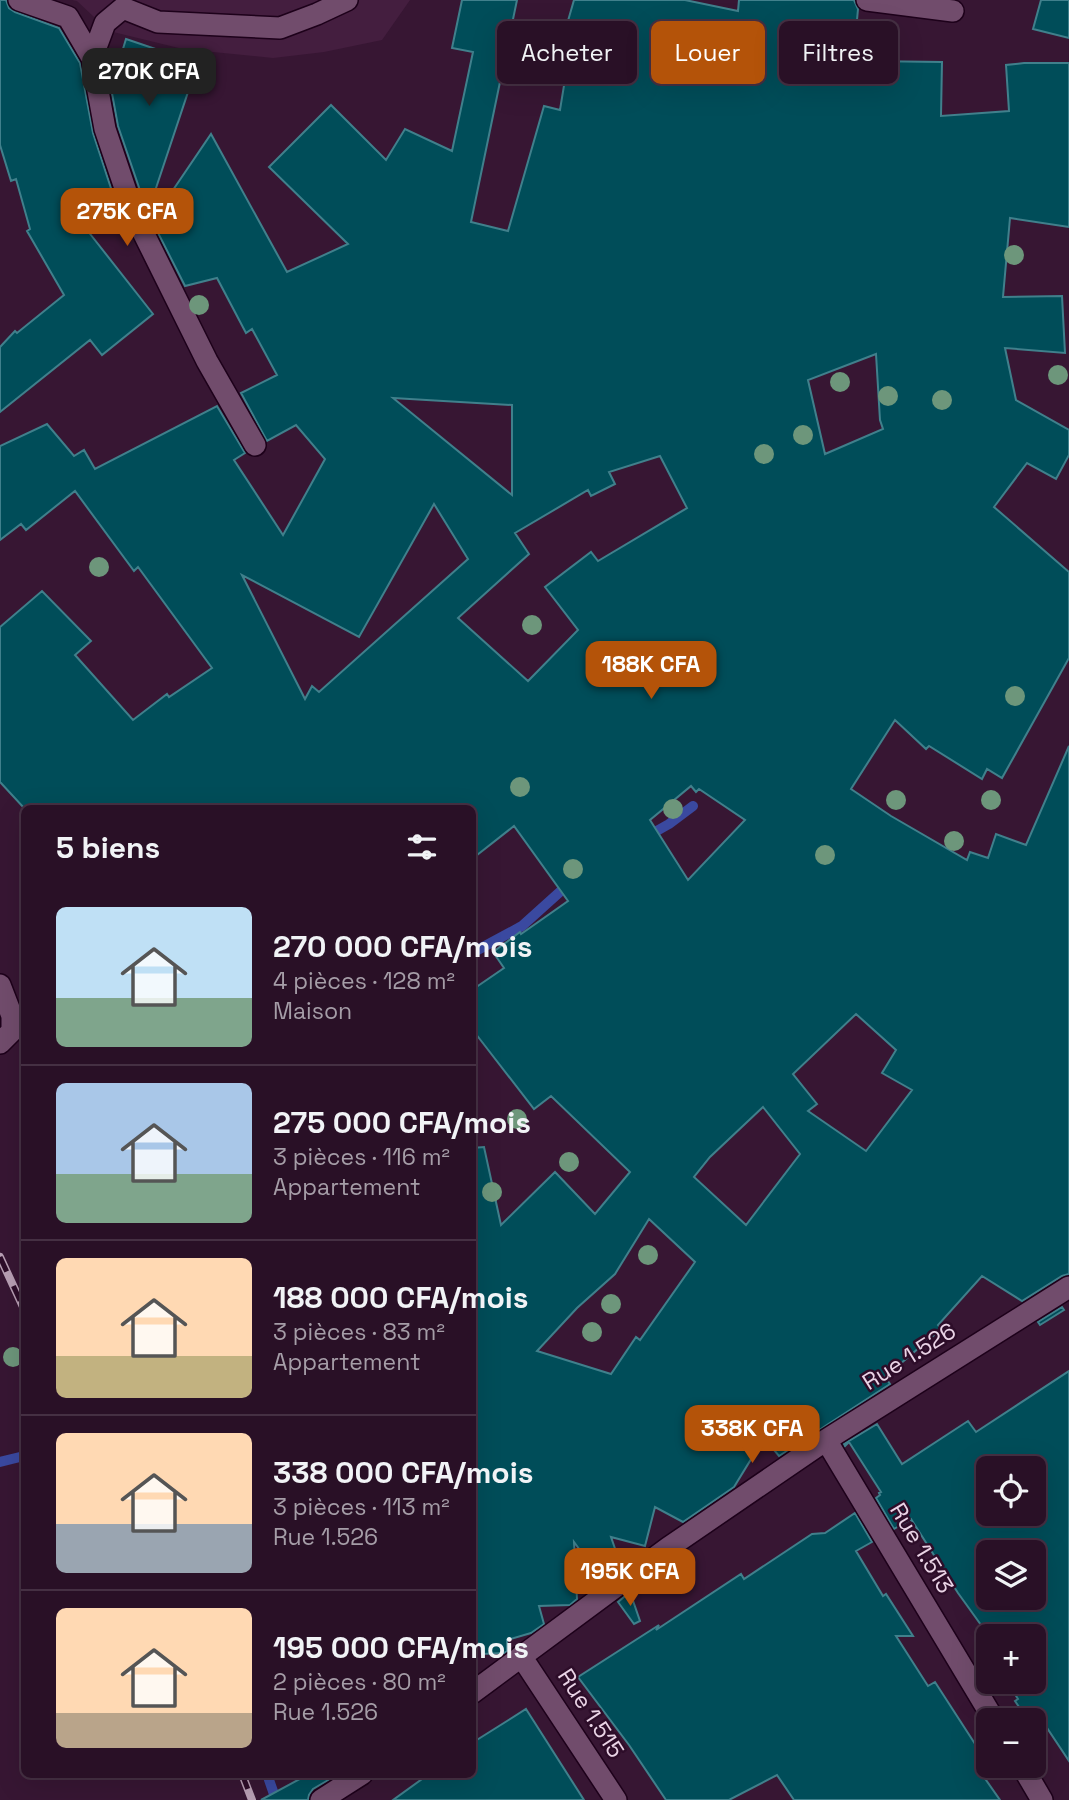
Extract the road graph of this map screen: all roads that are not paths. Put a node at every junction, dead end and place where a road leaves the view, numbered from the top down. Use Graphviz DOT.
graph roads {
  1 [pos="19,0"];
  2 [pos="347,0"];
  3 [pos="867,0"];
  4 [pos="953,11"];
  5 [pos="92,58"];
  6 [pos="255,445"];
  7 [pos="0,985"];
  8 [pos="0,1043"];
  9 [pos="1066,1294"];
  10 [pos="826,1440"];
  11 [pos="521,1656"];
  12 [pos="476,1690"];
  13 [pos="988,1708"];
  14 [pos="356,1778"];
  15 [pos="1029,1778"];
  16 [pos="321,1800"];
  17 [pos="616,1800"];
  18 [pos="1042,1800"];
  1 -- 5 [label="street"];
  2 -- 5 [label="street"];
  3 -- 4 [label="street"];
  5 -- 6 [label="street"];
  7 -- 8 [label="street"];
  9 -- 10 [label="street, Rue 1.526"];
  10 -- 11 [label="street, Rue 1.526"];
  10 -- 13 [label="street, Rue 1.513"];
  11 -- 12 [label="street, Rue 1.526"];
  11 -- 17 [label="street, Rue 1.515"];
  14 -- 16 [label="street"];
  15 -- 18 [label="street"];
}
